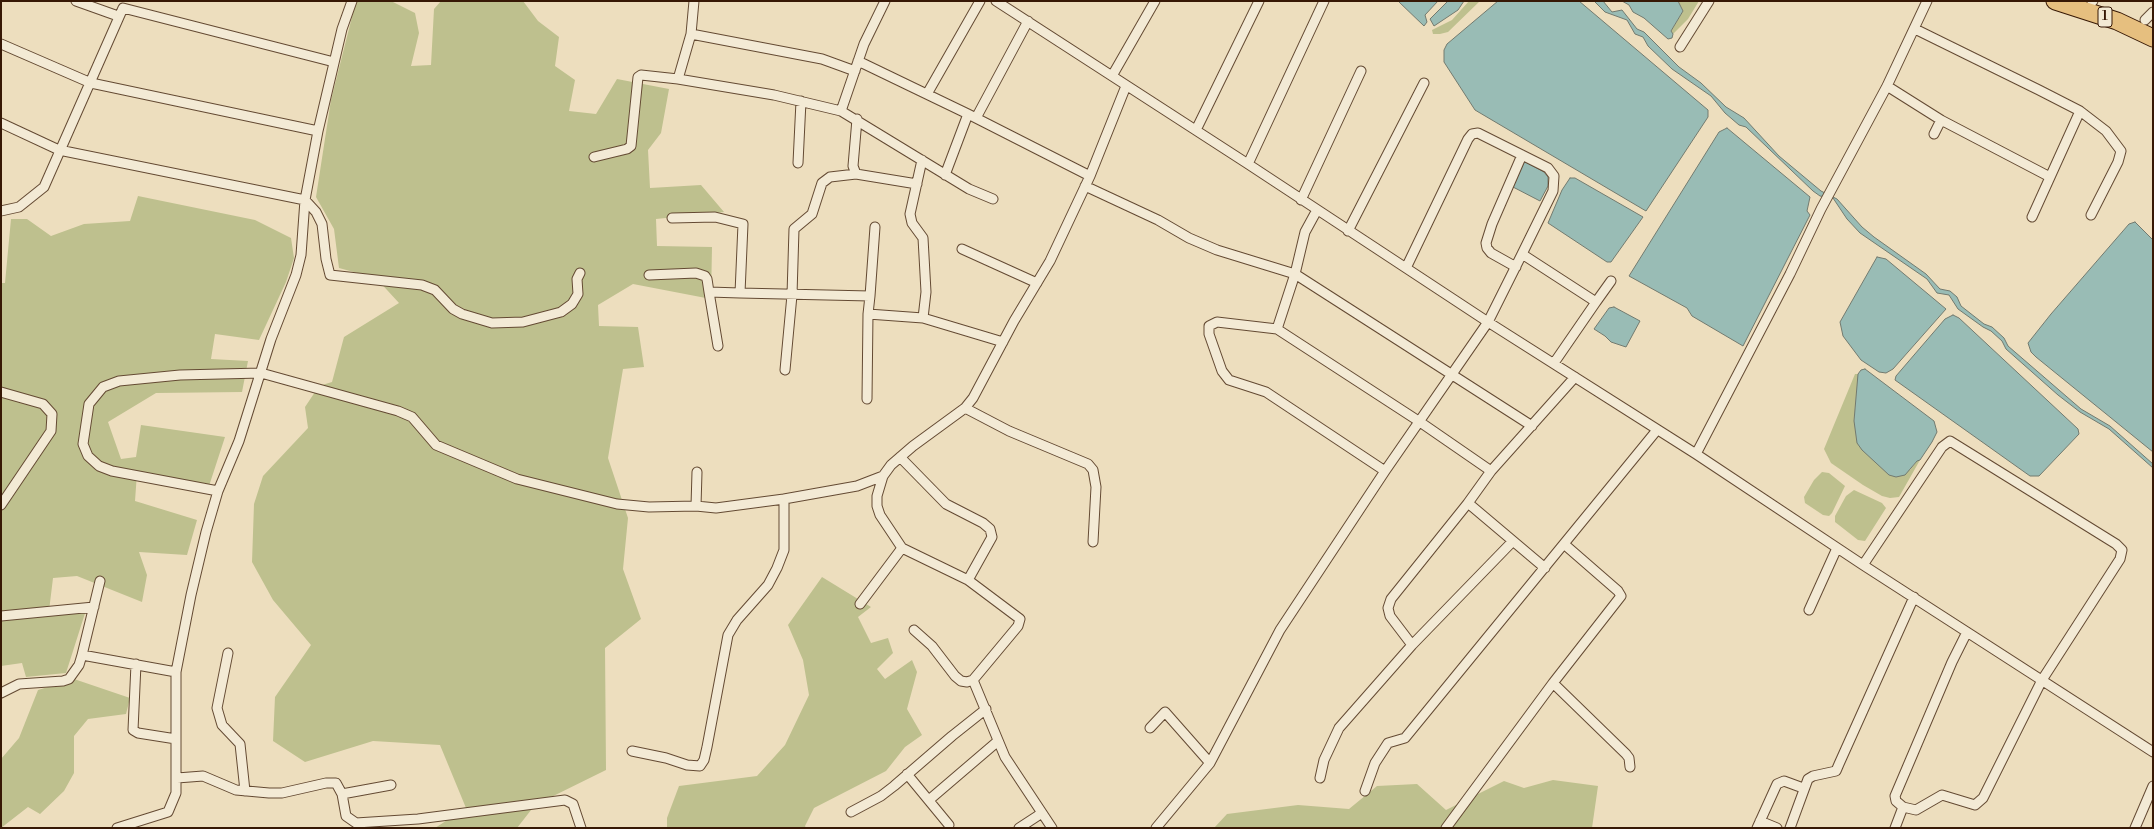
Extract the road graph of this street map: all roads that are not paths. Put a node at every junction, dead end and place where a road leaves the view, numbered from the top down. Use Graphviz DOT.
graph roads {
  1 [pos="76,1"];
  2 [pos="352,1"];
  3 [pos="694,1"];
  4 [pos="885,1"];
  5 [pos="980,1"];
  6 [pos="996,1"];
  7 [pos="1155,1"];
  8 [pos="1259,1"];
  9 [pos="1324,1"];
  10 [pos="1709,1"];
  11 [pos="1927,1"];
  12 [pos="2054,1"];
  13 [pos="2092,1"];
  14 [pos="122,8"];
  15 [pos="2150,19"];
  16 [pos="1028,21"];
  17 [pos="1915,29"];
  18 [pos="691,34"];
  19 [pos="2153,38"];
  20 [pos="1,44"];
  21 [pos="1680,47"];
  22 [pos="334,62"];
  23 [pos="858,62"];
  24 [pos="855,71"];
  25 [pos="1361,71"];
  26 [pos="1112,76"];
  27 [pos="678,79"];
  28 [pos="90,83"];
  29 [pos="1424,83"];
  30 [pos="1126,86"];
  31 [pos="1887,86"];
  32 [pos="926,94"];
  33 [pos="801,101"];
  34 [pos="841,111"];
  35 [pos="2080,111"];
  36 [pos="968,114"];
  37 [pos="976,118"];
  38 [pos="857,120"];
  39 [pos="1941,120"];
  40 [pos="1,122"];
  41 [pos="1196,130"];
  42 [pos="318,131"];
  43 [pos="1934,134"];
  44 [pos="59,150"];
  45 [pos="1522,155"];
  46 [pos="594,157"];
  47 [pos="922,160"];
  48 [pos="798,163"];
  49 [pos="1248,164"];
  50 [pos="856,174"];
  51 [pos="944,175"];
  52 [pos="1090,176"];
  53 [pos="2050,177"];
  54 [pos="917,184"];
  55 [pos="1086,186"];
  56 [pos="993,199"];
  57 [pos="305,200"];
  58 [pos="1301,200"];
  59 [pos="1318,210"];
  60 [pos="1,211"];
  61 [pos="2091,215"];
  62 [pos="2032,217"];
  63 [pos="672,218"];
  64 [pos="875,227"];
  65 [pos="1348,231"];
  66 [pos="962,249"];
  67 [pos="1522,254"];
  68 [pos="1516,267"];
  69 [pos="1406,268"];
  70 [pos="580,273"];
  71 [pos="1295,274"];
  72 [pos="650,275"];
  73 [pos="1611,281"];
  74 [pos="1037,283"];
  75 [pos="709,292"];
  76 [pos="740,293"];
  77 [pos="792,295"];
  78 [pos="870,296"];
  79 [pos="1596,302"];
  80 [pos="868,314"];
  81 [pos="923,318"];
  82 [pos="1488,322"];
  83 [pos="1277,329"];
  84 [pos="1003,342"];
  85 [pos="718,346"];
  86 [pos="1554,363"];
  87 [pos="785,370"];
  88 [pos="261,373"];
  89 [pos="1452,375"];
  90 [pos="1575,377"];
  91 [pos="1,392"];
  92 [pos="867,399"];
  93 [pos="965,408"];
  94 [pos="1420,422"];
  95 [pos="1532,426"];
  96 [pos="1657,430"];
  97 [pos="1696,454"];
  98 [pos="900,457"];
  99 [pos="1385,471"];
  100 [pos="698,472"];
  101 [pos="1491,472"];
  102 [pos="883,476"];
  103 [pos="218,491"];
  104 [pos="784,499"];
  105 [pos="1468,503"];
  106 [pos="1,505"];
  107 [pos="696,506"];
  108 [pos="1513,540"];
  109 [pos="1093,542"];
  110 [pos="1564,544"];
  111 [pos="902,548"];
  112 [pos="1837,548"];
  113 [pos="1863,565"];
  114 [pos="1545,568"];
  115 [pos="968,580"];
  116 [pos="100,581"];
  117 [pos="1914,597"];
  118 [pos="860,604"];
  119 [pos="94,607"];
  120 [pos="1809,610"];
  121 [pos="1,616"];
  122 [pos="914,630"];
  123 [pos="1967,632"];
  124 [pos="1412,645"];
  125 [pos="228,653"];
  126 [pos="82,655"];
  127 [pos="136,664"];
  128 [pos="176,672"];
  129 [pos="973,680"];
  130 [pos="1553,682"];
  131 [pos="2047,683"];
  132 [pos="1,693"];
  133 [pos="986,709"];
  134 [pos="1150,728"];
  135 [pos="176,738"];
  136 [pos="998,740"];
  137 [pos="632,751"];
  138 [pos="2153,752"];
  139 [pos="1210,763"];
  140 [pos="1630,767"];
  141 [pos="907,774"];
  142 [pos="177,778"];
  143 [pos="1320,778"];
  144 [pos="391,785"];
  145 [pos="2153,786"];
  146 [pos="1803,788"];
  147 [pos="245,791"];
  148 [pos="1365,791"];
  149 [pos="342,794"];
  150 [pos="929,800"];
  151 [pos="1903,807"];
  152 [pos="851,812"];
  153 [pos="1042,813"];
  154 [pos="1758,824"];
  155 [pos="949,825"];
  156 [pos="117,828"];
  157 [pos="581,828"];
  158 [pos="1019,828"];
  159 [pos="1052,828"];
  160 [pos="1156,828"];
  161 [pos="1446,828"];
  162 [pos="1778,828"];
  163 [pos="1790,828"];
  164 [pos="1895,828"];
  165 [pos="2135,828"];
  1 -- 14 [label="street"];
  2 -- 22 [label="street"];
  3 -- 18 [label="street"];
  4 -- 23 [label="street"];
  5 -- 32 [label="street"];
  6 -- 16 [label="street"];
  7 -- 26 [label="street"];
  8 -- 41 [label="street"];
  9 -- 49 [label="street"];
  10 -- 21 [label="street"];
  11 -- 17 [label="street"];
  12 -- 19 [label="highway, 1"];
  13 -- 15 [label="highway, 1"];
  14 -- 22 [label="street"];
  14 -- 28 [label="street"];
  16 -- 26 [label="street"];
  16 -- 37 [label="street"];
  17 -- 31 [label="street"];
  17 -- 35 [label="street"];
  18 -- 24 [label="street"];
  18 -- 27 [label="street"];
  20 -- 28 [label="street"];
  22 -- 42 [label="street"];
  23 -- 24 [label="street"];
  23 -- 32 [label="street"];
  24 -- 34 [label="street"];
  25 -- 58 [label="street"];
  26 -- 30 [label="street"];
  27 -- 33 [label="street"];
  27 -- 46 [label="street"];
  28 -- 42 [label="street"];
  28 -- 44 [label="street"];
  29 -- 65 [label="street"];
  30 -- 41 [label="street"];
  30 -- 52 [label="street"];
  31 -- 39 [label="street"];
  31 -- 97 [label="street"];
  32 -- 36 [label="street"];
  33 -- 34 [label="street"];
  33 -- 48 [label="street"];
  34 -- 38 [label="street"];
  35 -- 53 [label="street"];
  35 -- 61 [label="street"];
  36 -- 37 [label="street"];
  36 -- 51 [label="street"];
  37 -- 52 [label="street"];
  38 -- 47 [label="street"];
  38 -- 50 [label="street"];
  39 -- 43 [label="street"];
  39 -- 53 [label="street"];
  40 -- 44 [label="street"];
  41 -- 49 [label="street"];
  42 -- 57 [label="street"];
  44 -- 57 [label="street"];
  44 -- 60 [label="street"];
  45 -- 67 [label="street"];
  45 -- 68 [label="street"];
  45 -- 69 [label="street"];
  47 -- 51 [label="street"];
  47 -- 54 [label="street"];
  49 -- 58 [label="street"];
  50 -- 54 [label="street"];
  50 -- 77 [label="street"];
  51 -- 56 [label="street"];
  52 -- 55 [label="street"];
  53 -- 62 [label="street"];
  54 -- 81 [label="street"];
  55 -- 71 [label="street"];
  55 -- 74 [label="street"];
  57 -- 70 [label="street"];
  57 -- 88 [label="street"];
  58 -- 59 [label="street"];
  59 -- 65 [label="street"];
  59 -- 71 [label="street"];
  63 -- 76 [label="street"];
  64 -- 78 [label="street"];
  65 -- 69 [label="street"];
  66 -- 74 [label="street"];
  67 -- 68 [label="street"];
  67 -- 79 [label="street"];
  68 -- 82 [label="street"];
  69 -- 82 [label="street"];
  71 -- 83 [label="street"];
  71 -- 89 [label="street"];
  72 -- 75 [label="street"];
  73 -- 79 [label="street"];
  74 -- 84 [label="street"];
  75 -- 76 [label="street"];
  75 -- 85 [label="street"];
  76 -- 77 [label="street"];
  77 -- 78 [label="street"];
  77 -- 87 [label="street"];
  78 -- 80 [label="street"];
  79 -- 86 [label="street"];
  80 -- 81 [label="street"];
  80 -- 92 [label="street"];
  81 -- 84 [label="street"];
  82 -- 86 [label="street"];
  82 -- 89 [label="street"];
  83 -- 94 [label="street"];
  83 -- 99 [label="street"];
  84 -- 93 [label="street"];
  86 -- 90 [label="street"];
  88 -- 103 [label="street"];
  88 -- 103 [label="street"];
  88 -- 107 [label="street"];
  89 -- 94 [label="street"];
  89 -- 95 [label="street"];
  90 -- 95 [label="street"];
  90 -- 96 [label="street"];
  91 -- 106 [label="street"];
  93 -- 98 [label="street"];
  93 -- 109 [label="street"];
  94 -- 99 [label="street"];
  94 -- 101 [label="street"];
  95 -- 101 [label="street"];
  96 -- 97 [label="street"];
  96 -- 110 [label="street"];
  97 -- 112 [label="street"];
  98 -- 102 [label="street"];
  98 -- 115 [label="street"];
  99 -- 139 [label="street"];
  100 -- 107 [label="street"];
  101 -- 105 [label="street"];
  102 -- 104 [label="street"];
  102 -- 111 [label="street"];
  103 -- 128 [label="street"];
  104 -- 107 [label="street"];
  104 -- 137 [label="street"];
  105 -- 108 [label="street"];
  105 -- 124 [label="street"];
  108 -- 114 [label="street"];
  108 -- 124 [label="street"];
  110 -- 114 [label="street"];
  110 -- 130 [label="street"];
  111 -- 115 [label="street"];
  111 -- 118 [label="street"];
  112 -- 113 [label="street"];
  112 -- 120 [label="street"];
  113 -- 117 [label="street"];
  113 -- 131 [label="street"];
  114 -- 148 [label="street"];
  115 -- 129 [label="street"];
  116 -- 119 [label="street"];
  117 -- 123 [label="street"];
  117 -- 146 [label="street"];
  119 -- 121 [label="street"];
  119 -- 126 [label="street"];
  122 -- 129 [label="street"];
  123 -- 131 [label="street"];
  123 -- 151 [label="street"];
  124 -- 143 [label="street"];
  125 -- 147 [label="street"];
  126 -- 127 [label="street"];
  126 -- 132 [label="street"];
  127 -- 128 [label="street"];
  127 -- 135 [label="street"];
  128 -- 135 [label="street"];
  129 -- 133 [label="street"];
  130 -- 140 [label="street"];
  130 -- 161 [label="street"];
  131 -- 138 [label="street"];
  131 -- 151 [label="street"];
  133 -- 136 [label="street"];
  133 -- 141 [label="street"];
  134 -- 139 [label="street"];
  135 -- 142 [label="street"];
  136 -- 150 [label="street"];
  136 -- 153 [label="street"];
  139 -- 160 [label="street"];
  141 -- 150 [label="street"];
  141 -- 152 [label="street"];
  142 -- 147 [label="street"];
  142 -- 156 [label="street"];
  144 -- 149 [label="street"];
  145 -- 165 [label="street"];
  146 -- 154 [label="street"];
  146 -- 163 [label="street"];
  147 -- 149 [label="street"];
  149 -- 157 [label="street"];
  150 -- 155 [label="street"];
  151 -- 164 [label="street"];
  153 -- 158 [label="street"];
  153 -- 159 [label="street"];
  154 -- 162 [label="street"];
}
